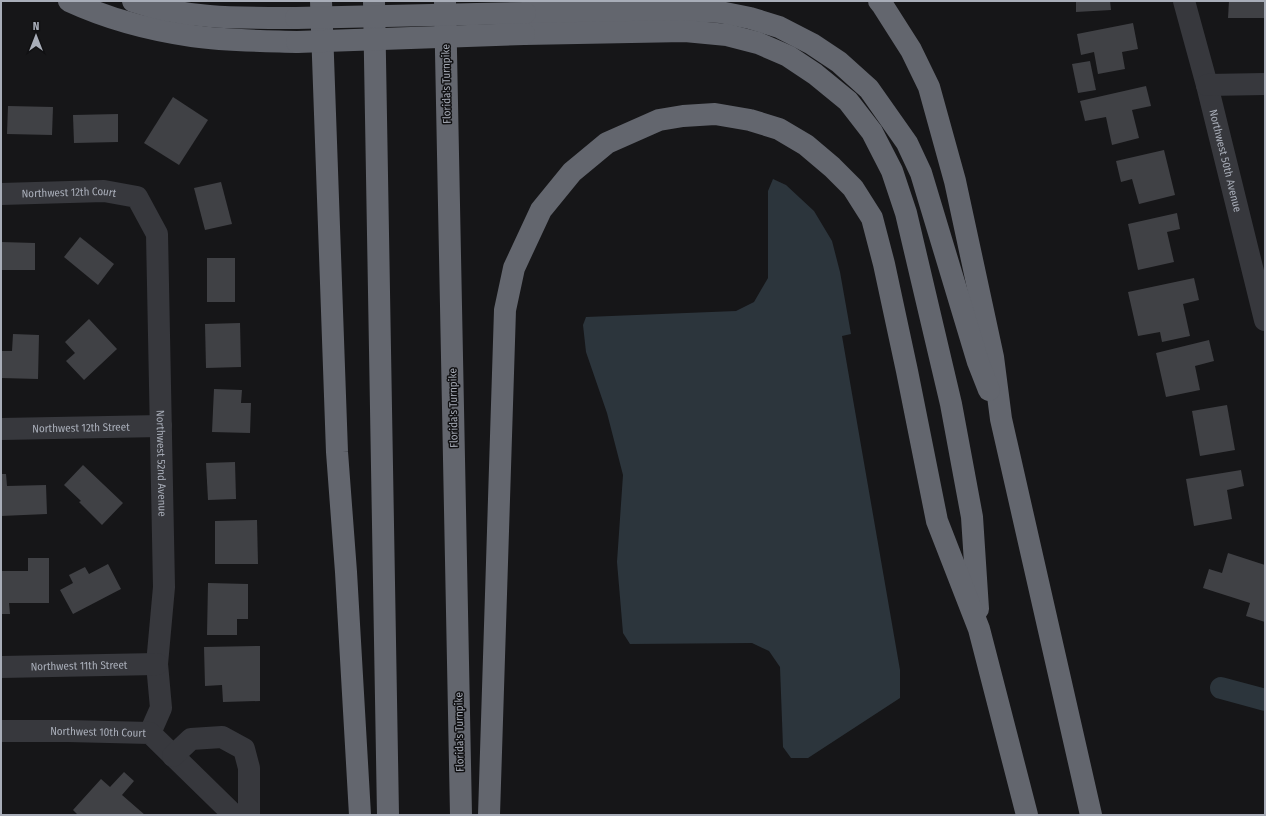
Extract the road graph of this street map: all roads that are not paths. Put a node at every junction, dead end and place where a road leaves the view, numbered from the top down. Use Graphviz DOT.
graph roads {
  1 [pos="69,1"];
  2 [pos="133,1"];
  3 [pos="321,1"];
  4 [pos="374,1"];
  5 [pos="445,1"];
  6 [pos="879,1"];
  7 [pos="1184,1"];
  8 [pos="525,24"];
  9 [pos="1265,84"];
  10 [pos="1207,85"];
  11 [pos="1,194"];
  12 [pos="137,197"];
  13 [pos="1265,320"];
  14 [pos="1001,419"];
  15 [pos="161,426"];
  16 [pos="1,429"];
  17 [pos="979,629"];
  18 [pos="156,664"];
  19 [pos="1,667"];
  20 [pos="1,731"];
  21 [pos="150,733"];
  22 [pos="174,756"];
  23 [pos="234,815"];
  24 [pos="249,815"];
  25 [pos="360,815"];
  26 [pos="388,815"];
  27 [pos="461,815"];
  28 [pos="489,815"];
  29 [pos="1027,815"];
  30 [pos="1091,815"];
  1 -- 8 [label="highway, bridge"];
  2 -- 8 [label="highway, bridge"];
  3 -- 25 [label="highway"];
  4 -- 26 [label="highway"];
  5 -- 27 [label="highway, Florida's Turnpike"];
  6 -- 14 [label="highway"];
  7 -- 10 [label="street, Northwest 50th Avenue"];
  8 -- 14 [label="highway"];
  8 -- 17 [label="highway"];
  9 -- 10 [label="street"];
  10 -- 13 [label="street, Northwest 50th Avenue"];
  11 -- 12 [label="street, Northwest 12th Court"];
  12 -- 15 [label="street, Northwest 52nd Avenue"];
  14 -- 30 [label="highway"];
  15 -- 16 [label="street, Northwest 12th Street"];
  15 -- 18 [label="street, Northwest 52nd Avenue"];
  17 -- 28 [label="highway"];
  17 -- 29 [label="highway"];
  18 -- 19 [label="street, Northwest 11th Street"];
  18 -- 21 [label="street, Northwest 52nd Avenue"];
  20 -- 21 [label="street, Northwest 10th Court"];
  21 -- 22 [label="street, Northwest 10th Court"];
  22 -- 23 [label="street, Northwest 10th Court"];
  22 -- 24 [label="street"];
}
